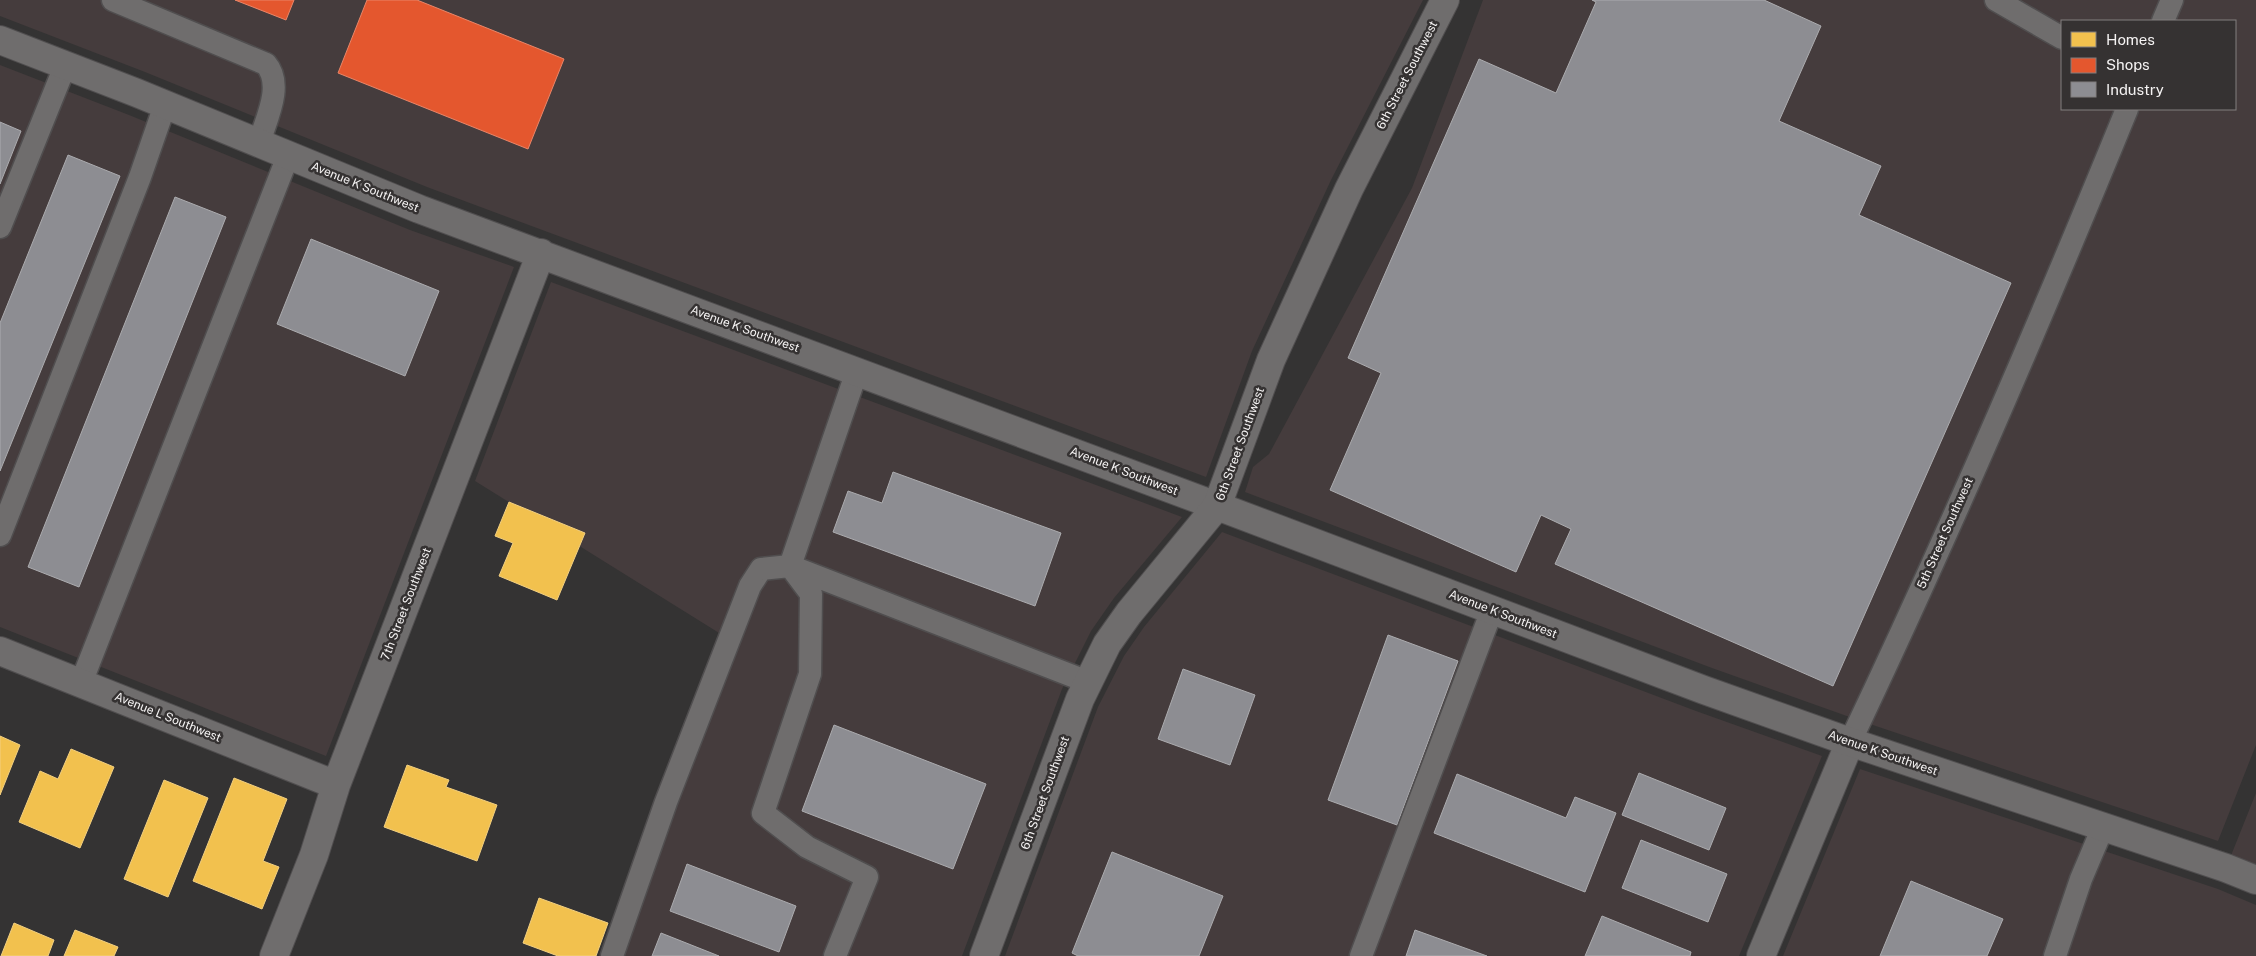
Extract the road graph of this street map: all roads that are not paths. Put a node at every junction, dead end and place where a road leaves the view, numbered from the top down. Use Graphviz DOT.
graph roads {
  1 [pos="113,0"];
  2 [pos="1445,0"];
  3 [pos="1996,0"];
  4 [pos="2172,0"];
  5 [pos="2163,20"];
  6 [pos="2061,37"];
  7 [pos="0,40"];
  8 [pos="65,66"];
  9 [pos="165,105"];
  10 [pos="2127,110"];
  11 [pos="259,143"];
  12 [pos="288,156"];
  13 [pos="0,227"];
  14 [pos="541,253"];
  15 [pos="857,371"];
  16 [pos="1218,506"];
  17 [pos="0,535"];
  18 [pos="790,566"];
  19 [pos="1492,610"];
  20 [pos="0,651"];
  21 [pos="1088,682"];
  22 [pos="81,683"];
  23 [pos="1850,742"];
  24 [pos="336,785"];
  25 [pos="2103,827"];
  26 [pos="2256,880"];
  27 [pos="274,956"];
  28 [pos="612,956"];
  29 [pos="835,956"];
  30 [pos="984,956"];
  31 [pos="1361,956"];
  32 [pos="1761,956"];
  33 [pos="2054,956"];
  1 -- 11 [label="lane"];
  2 -- 16 [label="street, 6th Street Southwest"];
  3 -- 6 [label="lane"];
  4 -- 5 [label="lane"];
  7 -- 8 [label="street, Avenue K Southwest"];
  8 -- 9 [label="street, Avenue K Southwest"];
  8 -- 13 [label="lane"];
  9 -- 11 [label="street, Avenue K Southwest"];
  9 -- 17 [label="lane"];
  10 -- 23 [label="lane, 5th Street Southwest"];
  11 -- 12 [label="street, Avenue K Southwest"];
  12 -- 14 [label="street, Avenue K Southwest"];
  12 -- 22 [label="lane"];
  14 -- 15 [label="street, Avenue K Southwest"];
  14 -- 24 [label="street, 7th Street Southwest"];
  15 -- 16 [label="street, Avenue K Southwest"];
  15 -- 18 [label="lane"];
  16 -- 19 [label="street, Avenue K Southwest"];
  16 -- 21 [label="street, 6th Street Southwest"];
  18 -- 21 [label="lane"];
  18 -- 28 [label="lane"];
  18 -- 29 [label="lane"];
  19 -- 23 [label="street, Avenue K Southwest"];
  19 -- 31 [label="lane"];
  20 -- 22 [label="street, Avenue L Southwest"];
  21 -- 30 [label="street, 6th Street Southwest"];
  22 -- 24 [label="street, Avenue L Southwest"];
  23 -- 25 [label="street, Avenue K Southwest"];
  23 -- 32 [label="street, 5th Street Southwest"];
  24 -- 27 [label="street, 7th Street Southwest"];
  25 -- 26 [label="street, Avenue K Southwest"];
  25 -- 33 [label="lane"];
}
